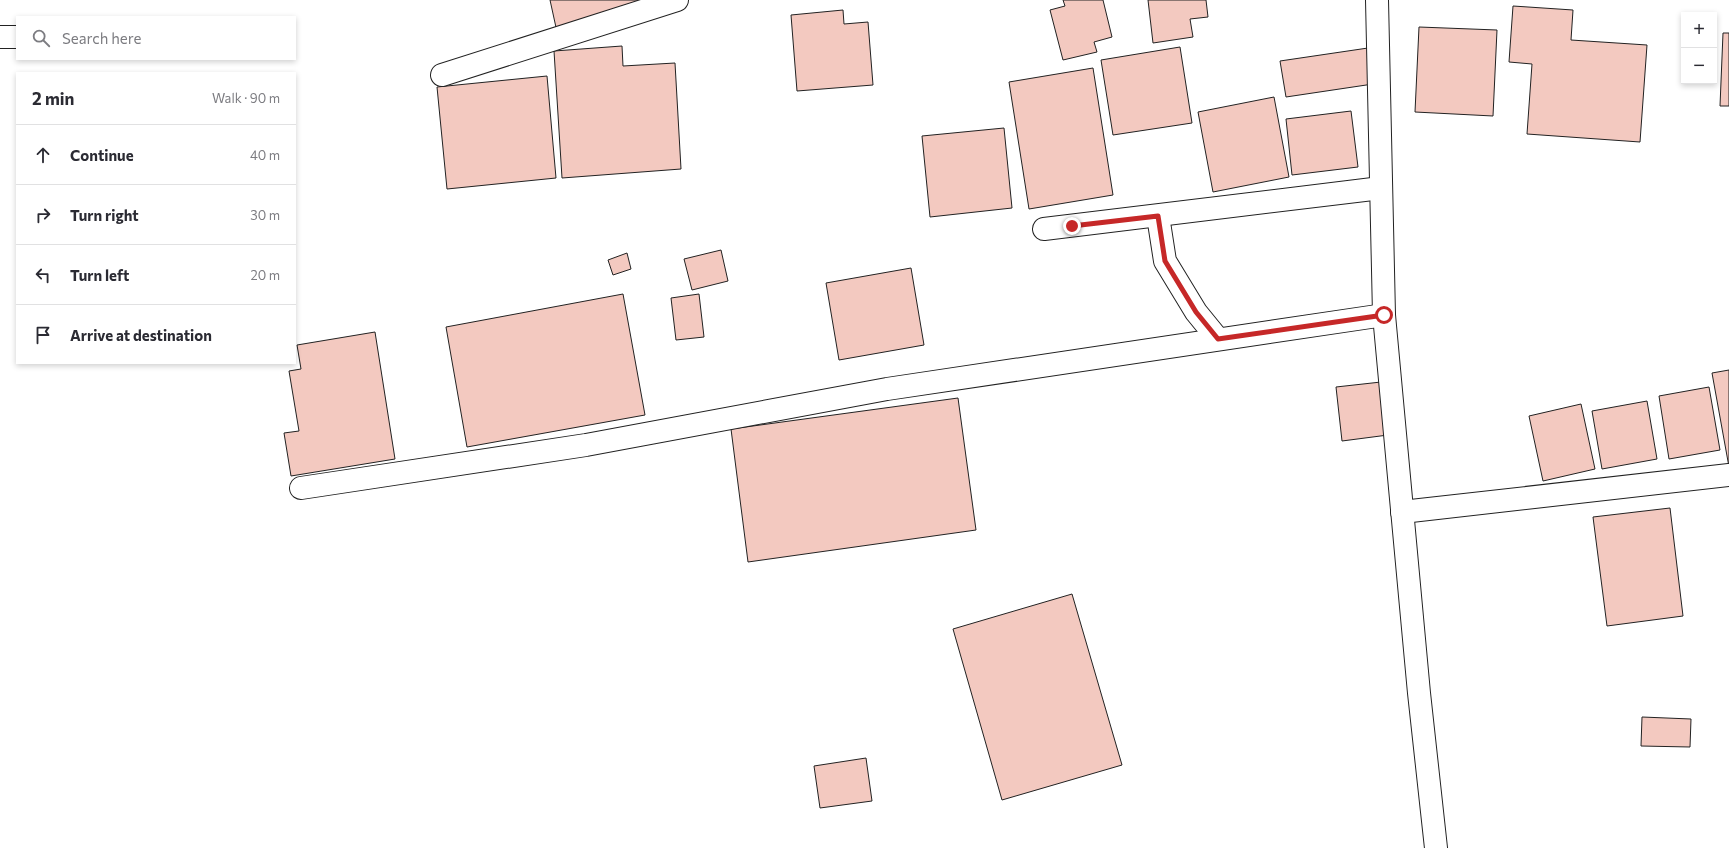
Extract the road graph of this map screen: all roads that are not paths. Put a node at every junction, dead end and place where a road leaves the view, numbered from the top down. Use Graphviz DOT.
graph roads {
  1 [pos="677,0"];
  2 [pos="1377,0"];
  3 [pos="0,36"];
  4 [pos="16,37"];
  5 [pos="442,75"];
  6 [pos="1381,188"];
  7 [pos="1158,216"];
  8 [pos="1044,229"];
  9 [pos="1384,315"];
  10 [pos="1218,339"];
  11 [pos="1729,475"];
  12 [pos="302,488"];
  13 [pos="1402,512"];
  14 [pos="1436,848"];
  1 -- 5 [label="street"];
  2 -- 6 [label="street"];
  3 -- 4 [label="street"];
  6 -- 7 [label="street"];
  6 -- 9 [label="street"];
  7 -- 8 [label="street"];
  7 -- 10 [label="street"];
  9 -- 10 [label="street"];
  9 -- 13 [label="street"];
  10 -- 12 [label="street"];
  11 -- 13 [label="street"];
  13 -- 14 [label="street"];
}
